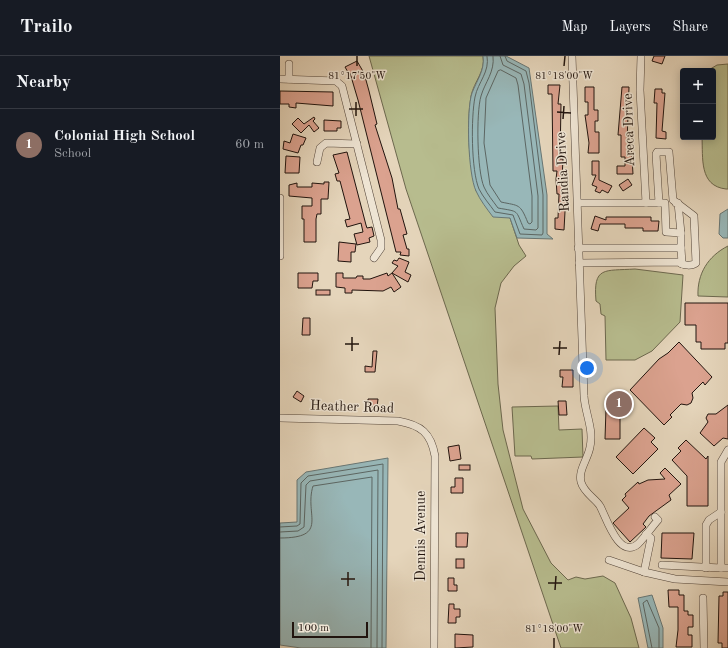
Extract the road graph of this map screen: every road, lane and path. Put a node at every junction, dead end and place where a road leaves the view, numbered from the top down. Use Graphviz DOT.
graph roads {
  1 [pos="572,56"];
  2 [pos="641,56"];
  3 [pos="289,64"];
  4 [pos="280,79"];
  5 [pos="289,79"];
  6 [pos="357,144"];
  7 [pos="317,162"];
  8 [pos="280,198"];
  9 [pos="578,203"];
  10 [pos="646,203"];
  11 [pos="662,203"];
  12 [pos="678,203"];
  13 [pos="680,233"];
  14 [pos="578,248"];
  15 [pos="681,248"];
  16 [pos="280,256"];
  17 [pos="374,258"];
  18 [pos="579,263"];
  19 [pos="682,264"];
  20 [pos="280,418"];
  21 [pos="421,429"];
  22 [pos="728,450"];
  23 [pos="721,512"];
  24 [pos="655,517"];
  25 [pos="646,534"];
  26 [pos="609,560"];
  27 [pos="662,565"];
  28 [pos="706,568"];
  29 [pos="724,568"];
  30 [pos="644,572"];
  31 [pos="728,582"];
  32 [pos="703,598"];
  33 [pos="434,648"];
  34 [pos="704,648"];
  1 -- 9 [label="street, Randia Drive"];
  2 -- 10 [label="street, Areca Drive"];
  3 -- 5 [label="street"];
  4 -- 5 [label="street"];
  5 -- 6 [label="street"];
  6 -- 7 [label="street"];
  6 -- 17 [label="street"];
  8 -- 16 [label="street"];
  9 -- 10 [label="street"];
  9 -- 14 [label="street, Randia Drive"];
  10 -- 11 [label="street"];
  11 -- 12 [label="street"];
  11 -- 12 [label="street"];
  11 -- 13 [label="street"];
  12 -- 13 [label="street"];
  12 -- 19 [label="street"];
  13 -- 15 [label="street"];
  14 -- 15 [label="street"];
  14 -- 18 [label="street, Randia Drive"];
  15 -- 19 [label="street"];
  18 -- 19 [label="street"];
  18 -- 25 [label="street, Randia Drive"];
  20 -- 21 [label="street, Heather Road"];
  21 -- 33 [label="street, Dennis Avenue"];
  22 -- 23 [label="street"];
  23 -- 28 [label="street"];
  23 -- 29 [label="street"];
  24 -- 25 [label="street"];
  25 -- 30 [label="street"];
  26 -- 30 [label="street"];
  27 -- 28 [label="street"];
  28 -- 29 [label="street"];
  30 -- 31 [label="street"];
  32 -- 34 [label="street"];
}
